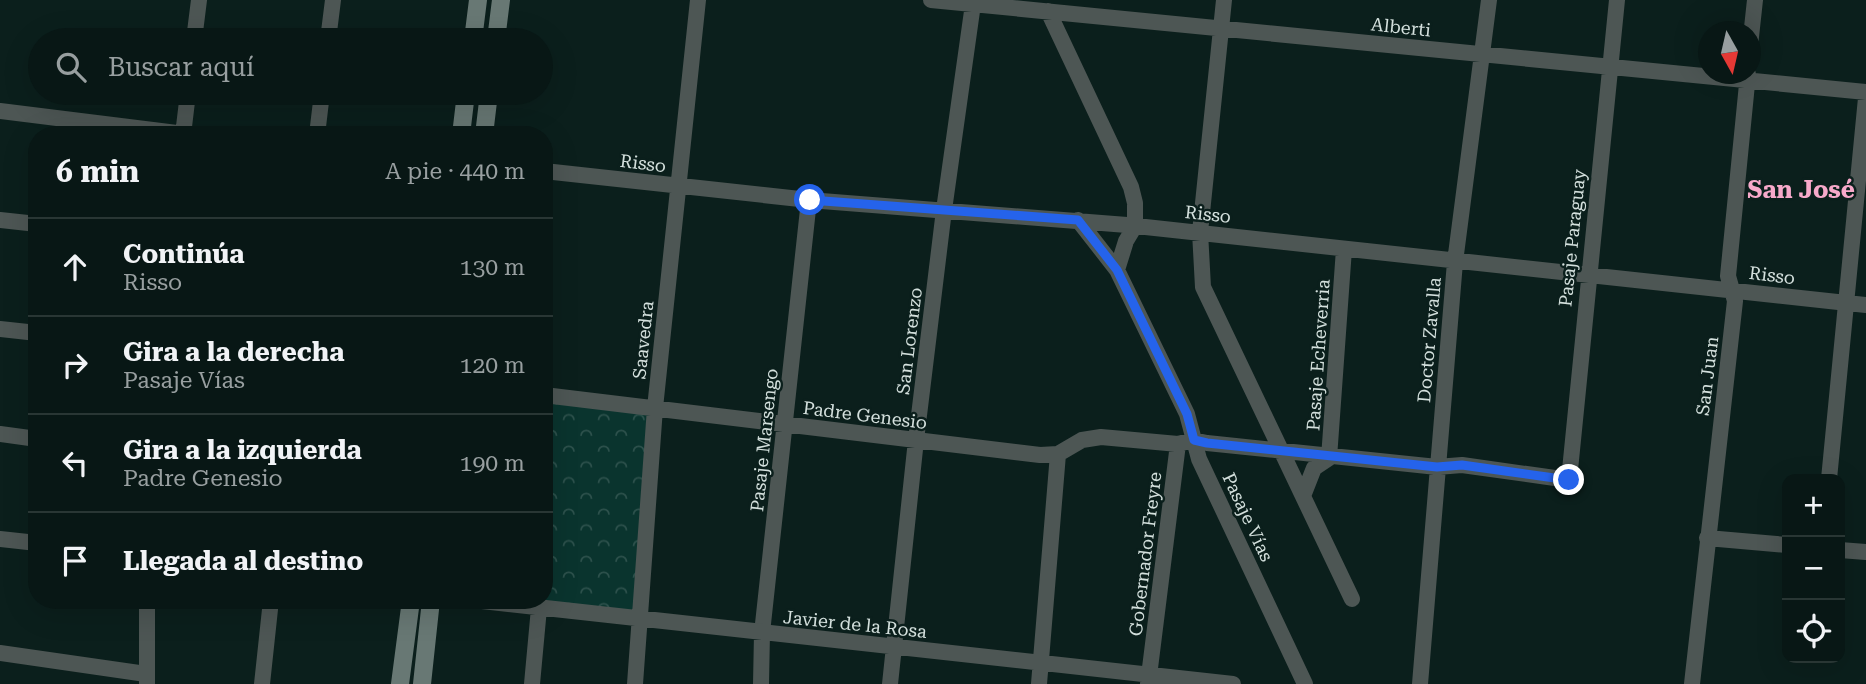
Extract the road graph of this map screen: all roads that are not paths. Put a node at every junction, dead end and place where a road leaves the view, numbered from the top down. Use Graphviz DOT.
graph roads {
  1 [pos="199,0"];
  2 [pos="333,0"];
  3 [pos="478,0"];
  4 [pos="501,0"];
  5 [pos="698,0"];
  6 [pos="931,0"];
  7 [pos="1224,0"];
  8 [pos="1489,0"];
  9 [pos="1617,0"];
  10 [pos="1755,0"];
  11 [pos="973,5"];
  12 [pos="1048,11"];
  13 [pos="1753,21"];
  14 [pos="1221,27"];
  15 [pos="196,28"];
  16 [pos="330,28"];
  17 [pos="474,28"];
  18 [pos="498,28"];
  19 [pos="1482,55"];
  20 [pos="1609,66"];
  21 [pos="1698,73"];
  22 [pos="1761,79"];
  23 [pos="1746,84"];
  24 [pos="1866,92"];
  25 [pos="1866,98"];
  26 [pos="187,105"];
  27 [pos="321,105"];
  28 [pos="465,105"];
  29 [pos="488,105"];
  30 [pos="0,111"];
  31 [pos="119,126"];
  32 [pos="184,126"];
  33 [pos="318,126"];
  34 [pos="462,126"];
  35 [pos="485,126"];
  36 [pos="553,172"];
  37 [pos="678,187"];
  38 [pos="810,200"];
  39 [pos="944,210"];
  40 [pos="0,220"];
  41 [pos="1078,220"];
  42 [pos="28,223"];
  43 [pos="1135,226"];
  44 [pos="1200,232"];
  45 [pos="1345,249"];
  46 [pos="1455,262"];
  47 [pos="1117,270"];
  48 [pos="1588,275"];
  49 [pos="1732,289"];
  50 [pos="1846,303"];
  51 [pos="1866,305"];
  52 [pos="0,329"];
  53 [pos="28,332"];
  54 [pos="553,396"];
  55 [pos="655,408"];
  56 [pos="785,425"];
  57 [pos="0,434"];
  58 [pos="28,438"];
  59 [pos="916,440"];
  60 [pos="1186,442"];
  61 [pos="1283,452"];
  62 [pos="1058,454"];
  63 [pos="1329,458"];
  64 [pos="1437,467"];
  65 [pos="1829,474"];
  66 [pos="1569,480"];
  67 [pos="1303,496"];
  68 [pos="1706,538"];
  69 [pos="0,539"];
  70 [pos="28,542"];
  71 [pos="1782,545"];
  72 [pos="1845,550"];
  73 [pos="1866,552"];
  74 [pos="1352,599"];
  75 [pos="147,609"];
  76 [pos="270,609"];
  77 [pos="410,609"];
  78 [pos="430,609"];
  79 [pos="538,609"];
  80 [pos="547,609"];
  81 [pos="638,619"];
  82 [pos="762,633"];
  83 [pos="893,648"];
  84 [pos="0,653"];
  85 [pos="1041,664"];
  86 [pos="147,679"];
  87 [pos="1149,680"];
  88 [pos="262,684"];
  89 [pos="400,684"];
  90 [pos="422,684"];
  91 [pos="532,684"];
  92 [pos="635,684"];
  93 [pos="761,684"];
  94 [pos="890,684"];
  95 [pos="1039,684"];
  96 [pos="1233,684"];
  97 [pos="1305,684"];
  98 [pos="1420,684"];
  99 [pos="1692,684"];
  1 -- 15 [label="street"];
  2 -- 16 [label="street"];
  3 -- 17 [label="main road"];
  4 -- 18 [label="main road"];
  5 -- 37 [label="street, Saavedra"];
  6 -- 11 [label="street, Alberti"];
  7 -- 14 [label="street"];
  8 -- 19 [label="street, Doctor Zavalla"];
  9 -- 20 [label="street, Pasaje Paraguay"];
  10 -- 13 [label="street"];
  11 -- 12 [label="street, Alberti"];
  11 -- 39 [label="street, San Lorenzo"];
  12 -- 14 [label="street, Alberti"];
  12 -- 43 [label="street"];
  14 -- 19 [label="street, Alberti"];
  14 -- 44 [label="street"];
  19 -- 20 [label="street, Alberti"];
  19 -- 46 [label="street, Doctor Zavalla"];
  20 -- 21 [label="street, Alberti"];
  20 -- 48 [label="street, Pasaje Paraguay"];
  22 -- 24 [label="street, Alberti"];
  23 -- 49 [label="street, San Juan"];
  25 -- 50 [label="street"];
  26 -- 32 [label="street"];
  27 -- 33 [label="street"];
  28 -- 34 [label="main road"];
  29 -- 35 [label="main road"];
  30 -- 31 [label="street"];
  36 -- 37 [label="street, Risso"];
  37 -- 38 [label="street, Risso"];
  37 -- 55 [label="street, Saavedra"];
  38 -- 39 [label="street, Risso"];
  38 -- 56 [label="street, Pasaje Marsengo"];
  39 -- 41 [label="street, Risso"];
  39 -- 59 [label="street, San Lorenzo"];
  40 -- 42 [label="street"];
  41 -- 43 [label="street, Risso"];
  41 -- 47 [label="street, Pasaje Vías"];
  43 -- 44 [label="street, Risso"];
  43 -- 47 [label="street"];
  44 -- 45 [label="street, Risso"];
  44 -- 61 [label="street"];
  45 -- 46 [label="street, Risso"];
  45 -- 63 [label="street, Pasaje Echeverria"];
  46 -- 48 [label="street, Risso"];
  46 -- 64 [label="street, Doctor Zavalla"];
  47 -- 60 [label="street, Pasaje Vías"];
  48 -- 49 [label="street, Risso"];
  48 -- 66 [label="street, Pasaje Paraguay"];
  49 -- 50 [label="street, Risso"];
  49 -- 68 [label="street, San Juan"];
  50 -- 51 [label="street, Risso"];
  50 -- 65 [label="street"];
  52 -- 53 [label="street"];
  54 -- 55 [label="street, Padre Genesio"];
  55 -- 56 [label="street, Padre Genesio"];
  55 -- 81 [label="street, Saavedra"];
  56 -- 59 [label="street, Padre Genesio"];
  56 -- 82 [label="street, Pasaje Marsengo"];
  57 -- 58 [label="street"];
  59 -- 62 [label="street, Padre Genesio"];
  59 -- 83 [label="street, San Lorenzo"];
  60 -- 61 [label="street, Padre Genesio"];
  60 -- 62 [label="street, Padre Genesio"];
  60 -- 87 [label="street, Gobernador Freyre"];
  60 -- 97 [label="street, Pasaje Vías"];
  61 -- 63 [label="street, Padre Genesio"];
  61 -- 67 [label="street"];
  62 -- 85 [label="street"];
  63 -- 64 [label="street, Padre Genesio"];
  63 -- 67 [label="street"];
  64 -- 66 [label="street, Padre Genesio"];
  64 -- 98 [label="street, Doctor Zavalla"];
  67 -- 74 [label="street"];
  68 -- 71 [label="street"];
  68 -- 99 [label="street, San Juan"];
  69 -- 70 [label="street"];
  72 -- 73 [label="street"];
  75 -- 86 [label="street"];
  76 -- 88 [label="street"];
  77 -- 89 [label="main road"];
  78 -- 90 [label="main road"];
  79 -- 91 [label="street"];
  80 -- 81 [label="street, Javier de la Rosa"];
  81 -- 82 [label="street, Javier de la Rosa"];
  81 -- 92 [label="street, Saavedra"];
  82 -- 83 [label="street, Javier de la Rosa"];
  82 -- 93 [label="street, Pasaje Marsengo"];
  83 -- 85 [label="street, Javier de la Rosa"];
  83 -- 94 [label="street, San Lorenzo"];
  84 -- 86 [label="street"];
  85 -- 87 [label="street, Javier de la Rosa"];
  85 -- 95 [label="street"];
  87 -- 96 [label="street, Javier de la Rosa"];
}
